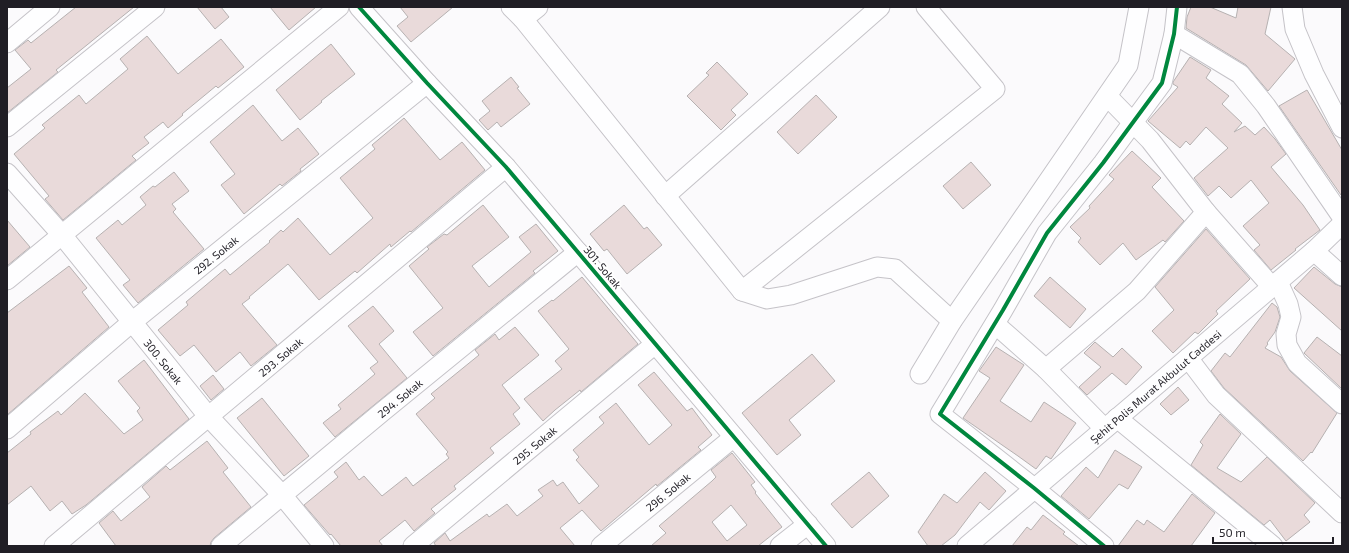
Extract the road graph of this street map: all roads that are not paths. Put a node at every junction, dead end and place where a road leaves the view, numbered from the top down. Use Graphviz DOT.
graph roads {
  1 [pos="50,7"];
  2 [pos="155,7"];
  3 [pos="339,7"];
  4 [pos="359,7"];
  5 [pos="538,7"];
  6 [pos="880,7"];
  7 [pos="926,7"];
  8 [pos="1139,7"];
  9 [pos="1177,7"];
  10 [pos="1292,7"];
  11 [pos="517,13"];
  12 [pos="1174,34"];
  13 [pos="7,43"];
  14 [pos="426,83"];
  15 [pos="1107,96"];
  16 [pos="1133,122"];
  17 [pos="7,127"];
  18 [pos="1342,128"];
  19 [pos="506,167"];
  20 [pos="7,173"];
  21 [pos="665,196"];
  22 [pos="1206,212"];
  23 [pos="1342,217"];
  24 [pos="1342,224"];
  25 [pos="62,235"];
  26 [pos="1314,251"];
  27 [pos="578,252"];
  28 [pos="1342,276"];
  29 [pos="7,280"];
  30 [pos="1275,285"];
  31 [pos="742,291"];
  32 [pos="952,321"];
  33 [pos="132,322"];
  34 [pos="995,324"];
  35 [pos="655,344"];
  36 [pos="1188,358"];
  37 [pos="1046,369"];
  38 [pos="920,374"];
  39 [pos="1342,404"];
  40 [pos="208,416"];
  41 [pos="1110,423"];
  42 [pos="7,429"];
  43 [pos="734,437"];
  44 [pos="1034,488"];
  45 [pos="282,495"];
  46 [pos="1342,512"];
  47 [pos="808,524"];
  48 [pos="54,546"];
  49 [pos="221,546"];
  50 [pos="324,546"];
  51 [pos="413,546"];
  52 [pos="601,546"];
  53 [pos="780,546"];
  54 [pos="826,546"];
  55 [pos="967,546"];
  56 [pos="1104,546"];
  57 [pos="1273,546"];
  1 -- 13 [label="street"];
  2 -- 17 [label="street"];
  3 -- 25 [label="street"];
  4 -- 14 [label="street, 301. Sokak"];
  5 -- 11 [label="street"];
  6 -- 21 [label="street"];
  7 -- 31 [label="street"];
  8 -- 15 [label="street"];
  9 -- 12 [label="street"];
  10 -- 18 [label="street"];
  11 -- 21 [label="street"];
  12 -- 16 [label="street"];
  12 -- 23 [label="street"];
  14 -- 19 [label="street, 301. Sokak"];
  14 -- 33 [label="street, 292. Sokak"];
  15 -- 16 [label="street"];
  15 -- 32 [label="street"];
  16 -- 22 [label="street"];
  16 -- 34 [label="street"];
  19 -- 27 [label="street, 301. Sokak"];
  19 -- 40 [label="street, 293. Sokak"];
  20 -- 25 [label="street, 300. Sokak"];
  21 -- 31 [label="street"];
  22 -- 30 [label="street"];
  22 -- 37 [label="street"];
  24 -- 26 [label="street, Şehit Polis Murat Akbulut Caddesi"];
  25 -- 29 [label="street"];
  25 -- 33 [label="street, 300. Sokak"];
  26 -- 28 [label="street"];
  26 -- 30 [label="street, Şehit Polis Murat Akbulut Caddesi"];
  27 -- 35 [label="street, 301. Sokak"];
  27 -- 45 [label="street, 294. Sokak"];
  30 -- 36 [label="street, Şehit Polis Murat Akbulut Caddesi"];
  30 -- 39 [label="street"];
  31 -- 32 [label="street"];
  32 -- 38 [label="street"];
  33 -- 40 [label="street, 300. Sokak"];
  33 -- 42 [label="street, 292. Sokak"];
  34 -- 37 [label="street"];
  34 -- 44 [label="street"];
  35 -- 43 [label="street, 301. Sokak"];
  35 -- 51 [label="street, 295. Sokak"];
  36 -- 41 [label="street, Şehit Polis Murat Akbulut Caddesi"];
  36 -- 46 [label="street"];
  37 -- 41 [label="street"];
  40 -- 45 [label="street, 300. Sokak"];
  40 -- 48 [label="street, 293. Sokak"];
  41 -- 44 [label="street, Şehit Polis Murat Akbulut Caddesi"];
  41 -- 57 [label="street"];
  43 -- 47 [label="street, 301. Sokak"];
  43 -- 52 [label="street, 296. Sokak"];
  44 -- 55 [label="street, Şehit Polis Murat Akbulut Caddesi"];
  44 -- 56 [label="street"];
  45 -- 49 [label="street, 294. Sokak"];
  45 -- 50 [label="street, 300. Sokak"];
  47 -- 53 [label="street"];
  47 -- 54 [label="street, 301. Sokak"];
}
